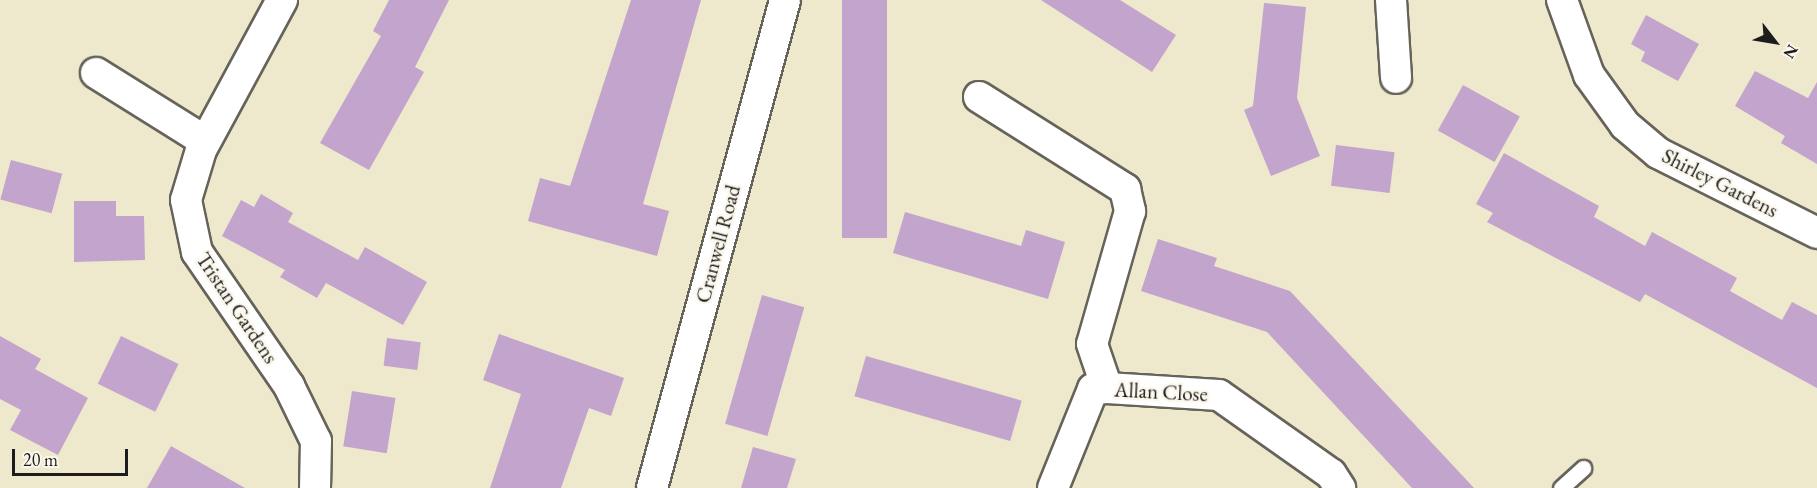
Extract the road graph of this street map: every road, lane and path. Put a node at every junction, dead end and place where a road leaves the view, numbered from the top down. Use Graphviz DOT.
graph roads {
  1 [pos="282,0"];
  2 [pos="785,0"];
  3 [pos="1391,0"];
  4 [pos="1562,0"];
  5 [pos="96,73"];
  6 [pos="1396,78"];
  7 [pos="979,97"];
  8 [pos="205,141"];
  9 [pos="1817,233"];
  10 [pos="1107,388"];
  11 [pos="1582,468"];
  12 [pos="315,488"];
  13 [pos="652,488"];
  14 [pos="1053,488"];
  15 [pos="1340,488"];
  16 [pos="1561,488"];
  1 -- 8 [label="street, Tristan Gardens"];
  2 -- 13 [label="street, Cranwell Road"];
  3 -- 6 [label="street"];
  4 -- 9 [label="street, Shirley Gardens"];
  5 -- 8 [label="street"];
  7 -- 10 [label="street"];
  8 -- 12 [label="street, Tristan Gardens"];
  10 -- 14 [label="street, Allan Close"];
  10 -- 15 [label="street, Allan Close"];
  11 -- 16 [label="lane"];
}
